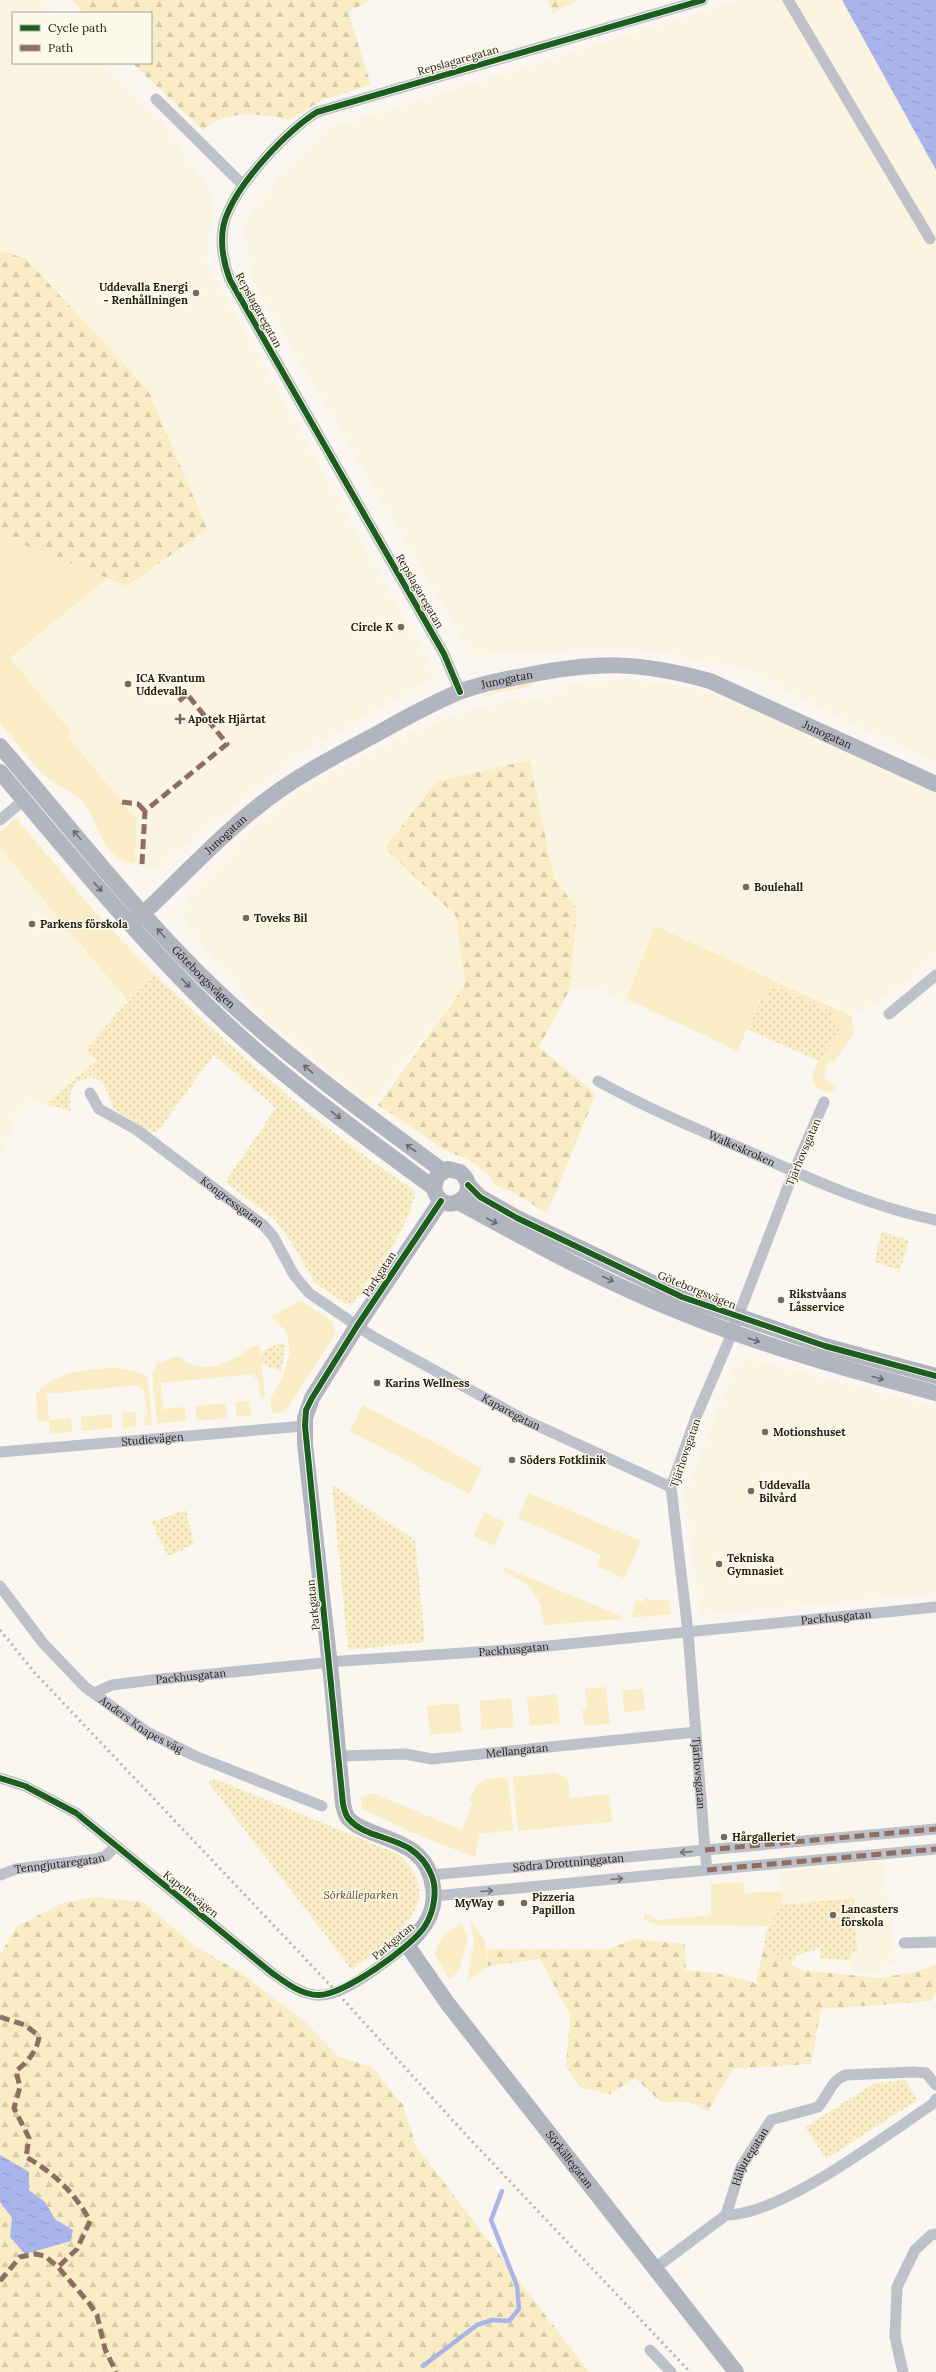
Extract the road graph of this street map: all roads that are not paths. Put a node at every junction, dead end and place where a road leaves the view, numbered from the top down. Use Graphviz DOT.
graph roads {
  1 [pos="703,0"];
  2 [pos="788,0"];
  3 [pos="156,99"];
  4 [pos="243,185"];
  5 [pos="930,239"];
  6 [pos="460,692"];
  7 [pos="0,746"];
  8 [pos="0,772"];
  9 [pos="936,784"];
  10 [pos="24,800"];
  11 [pos="0,820"];
  12 [pos="144,914"];
  13 [pos="131,925"];
  14 [pos="936,975"];
  15 [pos="890,1014"];
  16 [pos="598,1081"];
  17 [pos="90,1093"];
  18 [pos="824,1102"];
  19 [pos="443,1171"];
  20 [pos="794,1171"];
  21 [pos="468,1185"];
  22 [pos="438,1195"];
  23 [pos="458,1202"];
  24 [pos="936,1220"];
  25 [pos="737,1316"];
  26 [pos="357,1326"];
  27 [pos="731,1332"];
  28 [pos="936,1376"];
  29 [pos="936,1393"];
  30 [pos="305,1426"];
  31 [pos="0,1452"];
  32 [pos="671,1487"];
  33 [pos="0,1586"];
  34 [pos="936,1607"];
  35 [pos="688,1632"];
  36 [pos="330,1662"];
  37 [pos="94,1693"];
  38 [pos="696,1732"];
  39 [pos="339,1756"];
  40 [pos="0,1778"];
  41 [pos="322,1806"];
  42 [pos="936,1829"];
  43 [pos="116,1846"];
  44 [pos="936,1849"];
  45 [pos="705,1850"];
  46 [pos="707,1870"];
  47 [pos="0,1875"];
  48 [pos="432,1875"];
  49 [pos="435,1896"];
  50 [pos="936,1942"];
  51 [pos="904,1943"];
  52 [pos="407,1945"];
  53 [pos="372,1972"];
  54 [pos="936,2084"];
  55 [pos="936,2099"];
  56 [pos="726,2215"];
  57 [pos="936,2234"];
  58 [pos="655,2268"];
  59 [pos="650,2350"];
  60 [pos="671,2372"];
  61 [pos="736,2372"];
  62 [pos="903,2372"];
  1 -- 4 [label="street, Repslagaregatan"];
  2 -- 5 [label="street"];
  3 -- 4 [label="street"];
  4 -- 6 [label="street, Repslagaregatan"];
  6 -- 9 [label="main road, Junogatan"];
  6 -- 12 [label="main road, Junogatan"];
  12 -- 7 [label="main road, Göteborgsvägen, one-way"];
  8 -- 10 [label="main road, Göteborgsvägen"];
  10 -- 11 [label="street"];
  10 -- 13 [label="main road, Göteborgsvägen, one-way"];
  12 -- 13 [label="main road, Junogatan"];
  19 -- 12 [label="main road, Göteborgsvägen, one-way"];
  13 -- 22 [label="main road, Göteborgsvägen, one-way"];
  14 -- 15 [label="street"];
  16 -- 20 [label="street, Walkeskroken"];
  17 -- 26 [label="street, Kongressgatan"];
  18 -- 20 [label="street, Tjärhovsgatan"];
  19 -- 21 [label="main road, Göteborgsvägen"];
  19 -- 22 [label="main road"];
  20 -- 24 [label="street, Walkeskroken"];
  20 -- 25 [label="street, Tjärhovsgatan"];
  21 -- 23 [label="main road"];
  21 -- 25 [label="main road, Göteborgsvägen"];
  22 -- 23 [label="main road"];
  22 -- 26 [label="main road, Parkgatan"];
  23 -- 27 [label="main road, one-way"];
  25 -- 27 [label="street, Tjärhovsgatan"];
  25 -- 28 [label="main road, Göteborgsvägen"];
  26 -- 30 [label="main road, Parkgatan"];
  26 -- 32 [label="street, Kaparegatan"];
  27 -- 29 [label="main road, one-way"];
  27 -- 32 [label="street, Tjärhovsgatan"];
  30 -- 31 [label="street, Studievägen"];
  30 -- 36 [label="main road, Parkgatan"];
  32 -- 35 [label="street, Tjärhovsgatan"];
  33 -- 37 [label="street, Anders Knapes väg"];
  34 -- 35 [label="street, Packhusgatan"];
  35 -- 36 [label="street, Packhusgatan"];
  35 -- 38 [label="street, Tjärhovsgatan"];
  36 -- 37 [label="street, Packhusgatan"];
  36 -- 39 [label="main road, Parkgatan"];
  37 -- 41 [label="street, Anders Knapes väg"];
  38 -- 39 [label="street, Mellangatan"];
  38 -- 45 [label="street, Tjärhovsgatan"];
  39 -- 48 [label="main road, Parkgatan"];
  40 -- 43 [label="street, Kapellevägen"];
  42 -- 45 [label="street, Södra Drottninggatan"];
  43 -- 47 [label="street, Tenngjutaregatan"];
  43 -- 53 [label="street, Kapellevägen"];
  44 -- 46 [label="street, Södra Drottninggatan"];
  45 -- 46 [label="street"];
  45 -- 48 [label="street, Södra Drottninggatan, one-way"];
  49 -- 46 [label="street, Södra Drottninggatan, one-way"];
  48 -- 49 [label="main road, Parkgatan"];
  49 -- 52 [label="main road, Parkgatan"];
  50 -- 51 [label="street"];
  52 -- 53 [label="street, Parkgatan"];
  52 -- 58 [label="main road, Sörkällegatan"];
  54 -- 56 [label="street, Håljutegatan"];
  55 -- 56 [label="street"];
  56 -- 58 [label="street"];
  57 -- 62 [label="street"];
  58 -- 61 [label="main road, Sörkällegatan"];
  59 -- 60 [label="street"];
}
